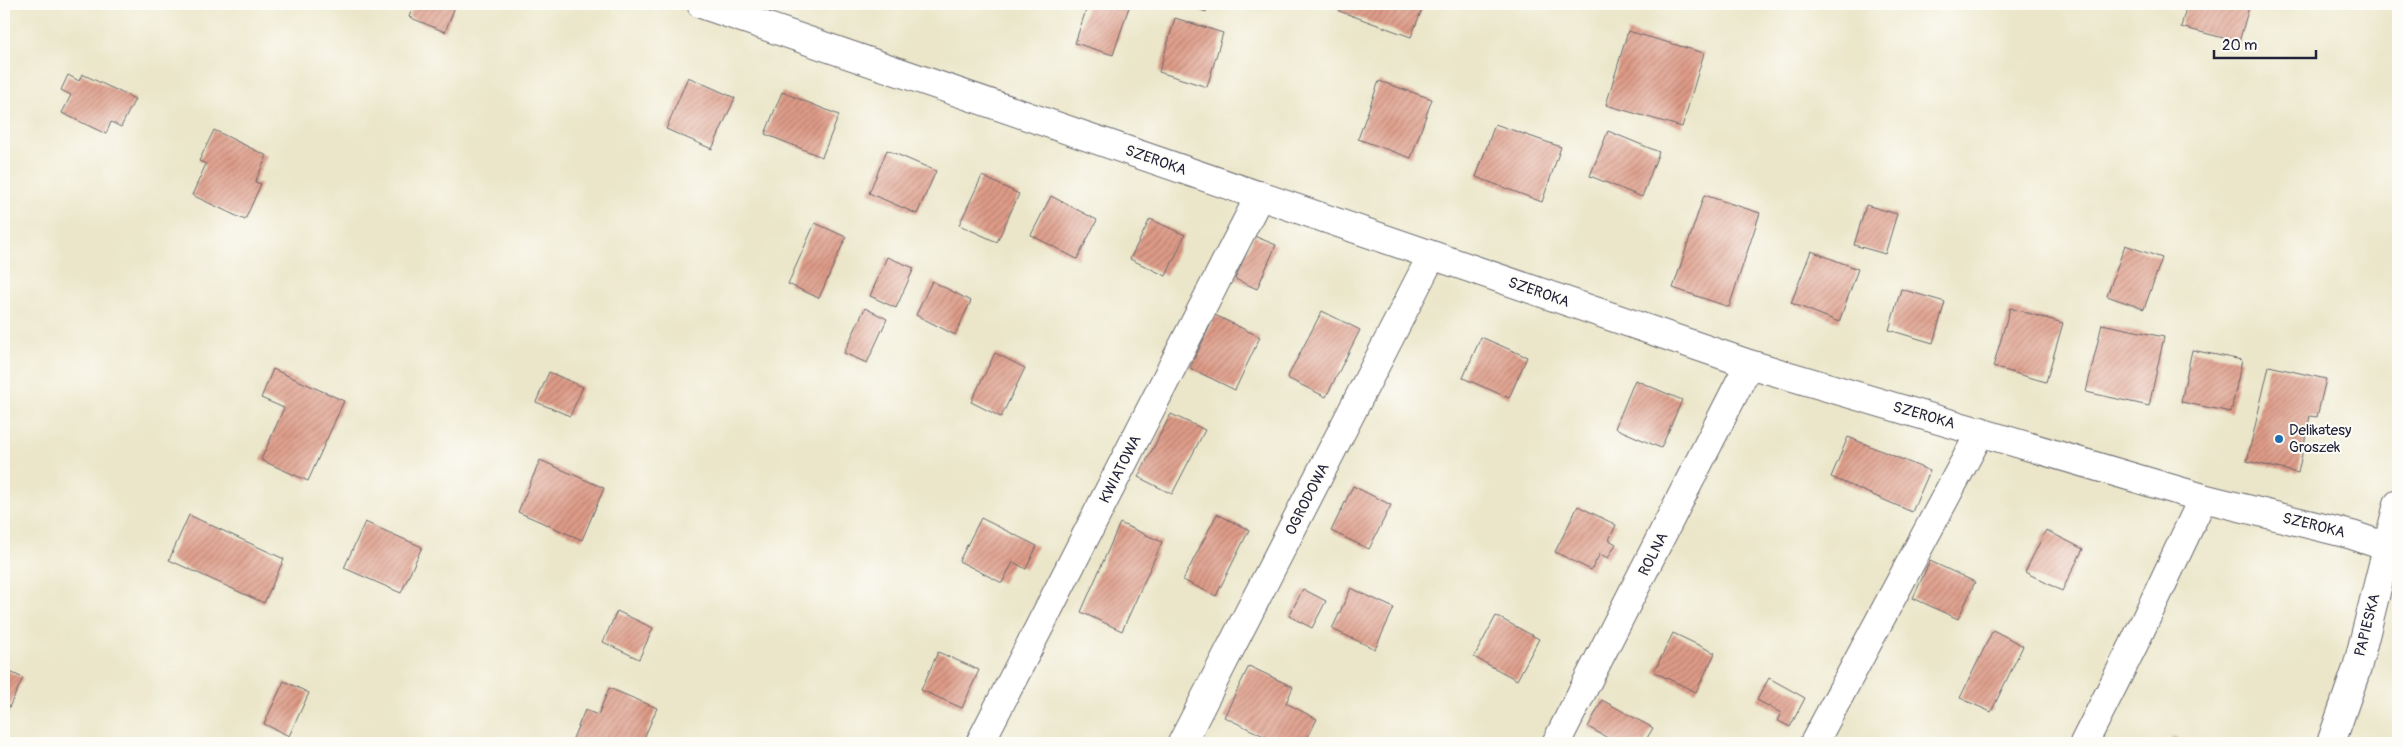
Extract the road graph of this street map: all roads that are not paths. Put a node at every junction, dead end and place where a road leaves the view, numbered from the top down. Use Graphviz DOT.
graph roads {
  1 [pos="700,4"];
  2 [pos="1260,195"];
  3 [pos="1432,255"];
  4 [pos="1749,364"];
  5 [pos="1980,431"];
  6 [pos="2203,498"];
  7 [pos="2398,504"];
  8 [pos="2392,553"];
  9 [pos="980,743"];
  10 [pos="1182,743"];
  11 [pos="1556,743"];
  12 [pos="1814,743"];
  13 [pos="2084,743"];
  14 [pos="2331,743"];
  1 -- 2 [label="street, SZEROKA"];
  2 -- 3 [label="street, SZEROKA"];
  2 -- 9 [label="street, KWIATOWA"];
  3 -- 4 [label="street, SZEROKA"];
  3 -- 10 [label="street, OGRODOWA"];
  4 -- 5 [label="street, SZEROKA"];
  4 -- 11 [label="street, ROLNA"];
  5 -- 6 [label="street, SZEROKA"];
  5 -- 12 [label="street"];
  6 -- 8 [label="street, SZEROKA"];
  6 -- 13 [label="street"];
  7 -- 8 [label="street, PAPIESKA"];
  8 -- 14 [label="street, PAPIESKA"];
}
